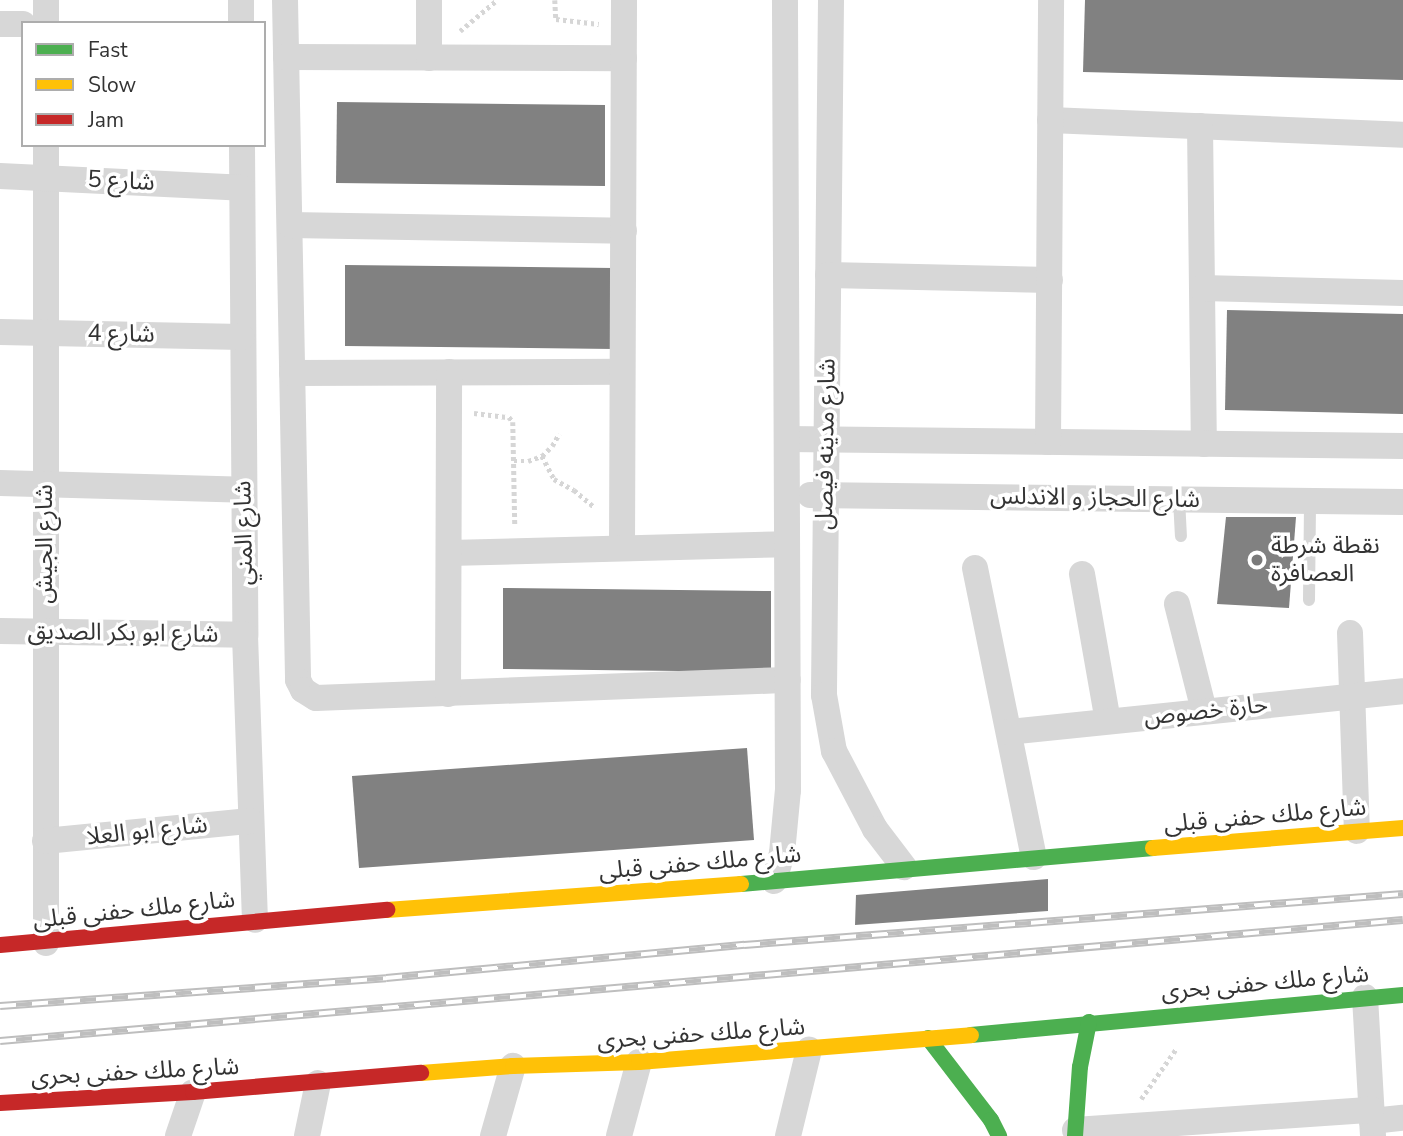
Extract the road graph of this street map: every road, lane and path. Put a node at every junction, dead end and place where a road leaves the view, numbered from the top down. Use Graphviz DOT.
graph roads {
  1 [pos="46,0"];
  2 [pos="241,0"];
  3 [pos="285,0"];
  4 [pos="429,0"];
  5 [pos="555,0"];
  6 [pos="624,0"];
  7 [pos="785,0"];
  8 [pos="831,0"];
  9 [pos="1051,0"];
  10 [pos="46,21"];
  11 [pos="241,21"];
  12 [pos="0,24"];
  13 [pos="21,24"];
  14 [pos="624,27"];
  15 [pos="286,57"];
  16 [pos="429,58"];
  17 [pos="624,58"];
  18 [pos="1050,120"];
  19 [pos="1200,126"];
  20 [pos="1403,135"];
  21 [pos="46,147"];
  22 [pos="242,147"];
  23 [pos="0,176"];
  24 [pos="46,177"];
  25 [pos="242,188"];
  26 [pos="290,225"];
  27 [pos="624,231"];
  28 [pos="828,275"];
  29 [pos="1050,280"];
  30 [pos="1202,288"];
  31 [pos="1403,293"];
  32 [pos="0,332"];
  33 [pos="46,332"];
  34 [pos="242,337"];
  35 [pos="449,372"];
  36 [pos="622,372"];
  37 [pos="292,373"];
  38 [pos="449,410"];
  39 [pos="559,434"];
  40 [pos="787,439"];
  41 [pos="827,440"];
  42 [pos="1048,442"];
  43 [pos="1204,444"];
  44 [pos="1403,446"];
  45 [pos="542,456"];
  46 [pos="514,460"];
  47 [pos="0,482"];
  48 [pos="45,484"];
  49 [pos="244,489"];
  50 [pos="787,494"];
  51 [pos="825,495"];
  52 [pos="1179,499"];
  53 [pos="1310,501"];
  54 [pos="1403,502"];
  55 [pos="1181,536"];
  56 [pos="622,540"];
  57 [pos="787,544"];
  58 [pos="515,551"];
  59 [pos="449,553"];
  60 [pos="975,568"];
  61 [pos="1082,574"];
  62 [pos="1309,600"];
  63 [pos="1177,604"];
  64 [pos="0,631"];
  65 [pos="46,631"];
  66 [pos="1350,633"];
  67 [pos="245,635"];
  68 [pos="788,680"];
  69 [pos="1403,691"];
  70 [pos="448,694"];
  71 [pos="1352,694"];
  72 [pos="1204,711"];
  73 [pos="1108,721"];
  74 [pos="1009,732"];
  75 [pos="250,821"];
  76 [pos="1403,828"];
  77 [pos="1357,831"];
  78 [pos="45,841"];
  79 [pos="1034,857"];
  80 [pos="904,867"];
  81 [pos="774,881"];
  82 [pos="255,920"];
  83 [pos="46,943"];
  84 [pos="0,945"];
  85 [pos="1403,995"];
  86 [pos="1365,997"];
  87 [pos="1215,1010"];
  88 [pos="1089,1021"];
  89 [pos="928,1038"];
  90 [pos="809,1050"];
  91 [pos="639,1062"];
  92 [pos="513,1066"];
  93 [pos="318,1083"];
  94 [pos="193,1092"];
  95 [pos="0,1103"];
  96 [pos="1403,1118"];
  97 [pos="1372,1122"];
  98 [pos="1125,1127"];
  99 [pos="1075,1133"];
  100 [pos="178,1136"];
  101 [pos="307,1136"];
  102 [pos="493,1136"];
  103 [pos="620,1136"];
  104 [pos="788,1136"];
  105 [pos="999,1136"];
  1 -- 10 [label="street"];
  2 -- 11 [label="street"];
  3 -- 15 [label="street"];
  4 -- 16 [label="street"];
  5 -- 14 [label="path"];
  6 -- 14 [label="street"];
  7 -- 40 [label="street, شارع مدينه فيصل"];
  8 -- 28 [label="street, شارع مدينه فيصل"];
  9 -- 18 [label="street"];
  12 -- 13 [label="street"];
  14 -- 17 [label="street"];
  15 -- 16 [label="street"];
  15 -- 26 [label="street"];
  16 -- 17 [label="street"];
  17 -- 27 [label="street"];
  18 -- 19 [label="street"];
  18 -- 29 [label="street"];
  19 -- 20 [label="street"];
  19 -- 30 [label="street"];
  21 -- 24 [label="street, شارع الجيش"];
  22 -- 25 [label="street, شارع المني"];
  23 -- 24 [label="street, شارع 5"];
  24 -- 25 [label="street, شارع 5"];
  24 -- 33 [label="street, شارع الجيش"];
  25 -- 34 [label="street, شارع المني"];
  26 -- 27 [label="street"];
  26 -- 37 [label="street"];
  27 -- 36 [label="street"];
  28 -- 29 [label="street"];
  28 -- 41 [label="street, شارع مدينه فيصل"];
  29 -- 42 [label="street"];
  30 -- 31 [label="street"];
  30 -- 43 [label="street"];
  32 -- 33 [label="street, شارع 4"];
  33 -- 34 [label="street, شارع 4"];
  33 -- 48 [label="street, شارع الجيش"];
  34 -- 49 [label="street, شارع المني"];
  35 -- 36 [label="street"];
  35 -- 37 [label="street"];
  35 -- 38 [label="street"];
  36 -- 56 [label="street"];
  37 -- 70 [label="street"];
  38 -- 46 [label="path"];
  38 -- 59 [label="street"];
  39 -- 45 [label="path"];
  40 -- 41 [label="street"];
  40 -- 50 [label="street, شارع مدينه فيصل"];
  41 -- 42 [label="street"];
  41 -- 51 [label="street, شارع مدينه فيصل"];
  42 -- 43 [label="street"];
  43 -- 44 [label="street"];
  45 -- 46 [label="path"];
  45 -- 56 [label="path"];
  46 -- 58 [label="path"];
  47 -- 48 [label="street"];
  48 -- 49 [label="street"];
  48 -- 65 [label="street, شارع الجيش"];
  49 -- 67 [label="street, شارع المني"];
  50 -- 51 [label="street, شارع الحجاز و الاندلس"];
  50 -- 57 [label="street, شارع مدينه فيصل"];
  51 -- 52 [label="street, شارع الحجاز و الاندلس"];
  51 -- 80 [label="street, شارع مدينه فيصل"];
  52 -- 53 [label="street, شارع الحجاز و الاندلس"];
  52 -- 55 [label="lane"];
  53 -- 54 [label="street, شارع الحجاز و الاندلس"];
  53 -- 62 [label="lane"];
  56 -- 57 [label="street"];
  56 -- 58 [label="street"];
  57 -- 68 [label="street, شارع مدينه فيصل"];
  58 -- 59 [label="street"];
  59 -- 70 [label="street"];
  60 -- 74 [label="street"];
  61 -- 73 [label="street"];
  63 -- 72 [label="street"];
  64 -- 65 [label="street, شارع ابو بكر الصديق"];
  65 -- 67 [label="street, شارع ابو بكر الصديق"];
  65 -- 78 [label="street, شارع الجيش"];
  66 -- 71 [label="street"];
  67 -- 75 [label="street, شارع المني"];
  68 -- 70 [label="street"];
  68 -- 81 [label="street, شارع مدينه فيصل"];
  69 -- 71 [label="street, حارة خصوص"];
  71 -- 72 [label="street, حارة خصوص"];
  71 -- 77 [label="street"];
  72 -- 73 [label="street, حارة خصوص"];
  73 -- 74 [label="street, حارة خصوص"];
  74 -- 79 [label="street"];
  75 -- 78 [label="street, شارع ابو العلا"];
  75 -- 82 [label="street, شارع المني"];
  76 -- 77 [label="street, شارع ملك حفنى قبلى"];
  77 -- 79 [label="street, شارع ملك حفنى قبلى"];
  78 -- 83 [label="street, شارع الجيش"];
  79 -- 80 [label="street, شارع ملك حفنى قبلى"];
  80 -- 81 [label="street, شارع ملك حفنى قبلى"];
  81 -- 82 [label="street, شارع ملك حفنى قبلى"];
  82 -- 83 [label="street, شارع ملك حفنى قبلى"];
  83 -- 84 [label="street, شارع ملك حفنى قبلى"];
  85 -- 86 [label="street, شارع ملك حفنى بحرى"];
  86 -- 87 [label="street, شارع ملك حفنى بحرى"];
  86 -- 97 [label="street"];
  87 -- 88 [label="street, شارع ملك حفنى بحرى"];
  87 -- 98 [label="path"];
  88 -- 89 [label="street, شارع ملك حفنى بحرى"];
  88 -- 99 [label="street"];
  89 -- 90 [label="street, شارع ملك حفنى بحرى"];
  89 -- 105 [label="street"];
  90 -- 91 [label="street, شارع ملك حفنى بحرى"];
  90 -- 104 [label="street"];
  91 -- 92 [label="street, شارع ملك حفنى بحرى"];
  91 -- 103 [label="street"];
  92 -- 93 [label="street, شارع ملك حفنى بحرى"];
  92 -- 102 [label="street"];
  93 -- 94 [label="street, شارع ملك حفنى بحرى"];
  93 -- 101 [label="street"];
  94 -- 95 [label="street, شارع ملك حفنى بحرى"];
  94 -- 100 [label="street"];
  96 -- 97 [label="street"];
  97 -- 98 [label="street"];
  98 -- 99 [label="street"];
}
